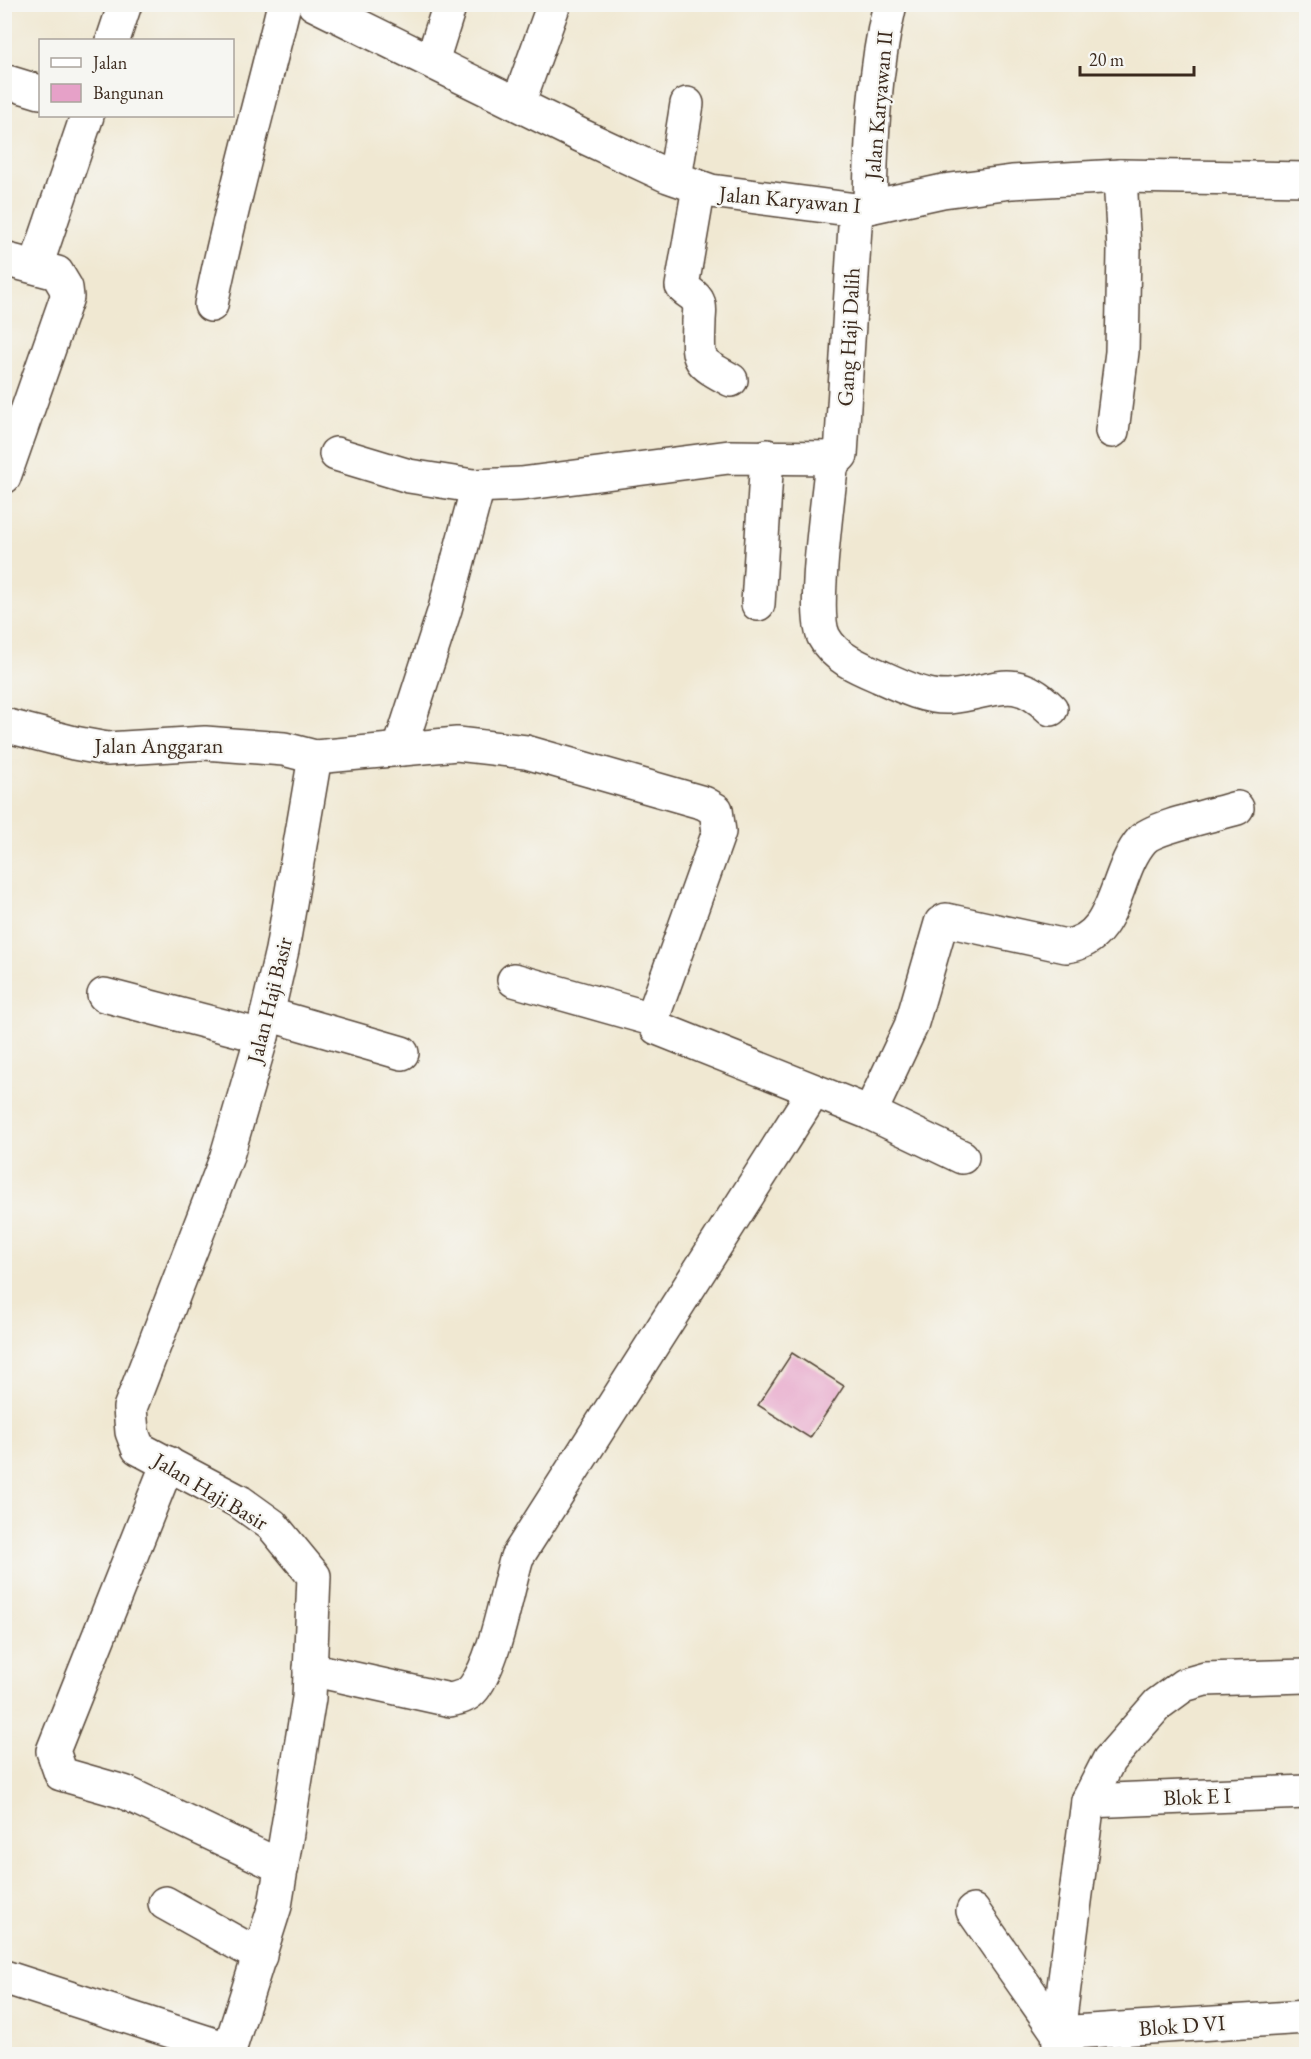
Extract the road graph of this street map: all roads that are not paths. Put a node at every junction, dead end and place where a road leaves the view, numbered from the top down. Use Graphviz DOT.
graph roads {
  1 [pos="125,4"];
  2 [pos="284,4"];
  3 [pos="314,4"];
  4 [pos="450,4"];
  5 [pos="554,4"];
  6 [pos="890,4"];
  7 [pos="113,39"];
  8 [pos="432,62"];
  9 [pos="4,81"];
  10 [pos="39,92"];
  11 [pos="518,104"];
  12 [pos="687,105"];
  13 [pos="87,117"];
  14 [pos="1120,176"];
  15 [pos="1306,179"];
  16 [pos="687,183"];
  17 [pos="863,208"];
  18 [pos="4,259"];
  19 [pos="36,266"];
  20 [pos="211,305"];
  21 [pos="731,380"];
  22 [pos="1112,431"];
  23 [pos="336,454"];
  24 [pos="767,456"];
  25 [pos="832,460"];
  26 [pos="4,477"];
  27 [pos="478,486"];
  28 [pos="758,604"];
  29 [pos="1051,709"];
  30 [pos="4,724"];
  31 [pos="400,748"];
  32 [pos="315,758"];
  33 [pos="1237,808"];
  34 [pos="514,980"];
  35 [pos="104,996"];
  36 [pos="652,1019"];
  37 [pos="265,1025"];
  38 [pos="402,1053"];
  39 [pos="814,1091"];
  40 [pos="870,1113"];
  41 [pos="962,1156"];
  42 [pos="168,1463"];
  43 [pos="310,1669"];
  44 [pos="1306,1676"];
  45 [pos="1306,1792"];
  46 [pos="1088,1801"];
  47 [pos="282,1867"];
  48 [pos="165,1903"];
  49 [pos="973,1911"];
  50 [pos="260,1956"];
  51 [pos="4,1977"];
  52 [pos="1306,2017"];
  53 [pos="1059,2044"];
  54 [pos="229,2052"];
  1 -- 7 [label="street"];
  2 -- 20 [label="street"];
  3 -- 8 [label="street, Jalan Karyawan I"];
  4 -- 8 [label="street"];
  5 -- 11 [label="street"];
  6 -- 17 [label="street, Jalan Karyawan II"];
  8 -- 11 [label="street, Jalan Karyawan I"];
  9 -- 10 [label="street"];
  11 -- 16 [label="street, Jalan Karyawan I"];
  12 -- 16 [label="street"];
  13 -- 19 [label="street"];
  14 -- 15 [label="street, Jalan Karyawan I"];
  14 -- 17 [label="street, Jalan Karyawan I"];
  14 -- 22 [label="street"];
  16 -- 17 [label="street, Jalan Karyawan I"];
  16 -- 21 [label="street"];
  17 -- 25 [label="street, Gang Haji Dalih"];
  18 -- 19 [label="street"];
  19 -- 26 [label="street"];
  23 -- 27 [label="street"];
  24 -- 25 [label="street"];
  24 -- 27 [label="street"];
  24 -- 28 [label="street"];
  25 -- 29 [label="street"];
  27 -- 31 [label="street"];
  30 -- 32 [label="street, Jalan Anggaran"];
  31 -- 32 [label="street"];
  31 -- 36 [label="street"];
  32 -- 37 [label="street, Jalan Haji Basir"];
  33 -- 40 [label="street"];
  34 -- 36 [label="street"];
  35 -- 37 [label="street"];
  36 -- 39 [label="street"];
  37 -- 38 [label="street"];
  37 -- 42 [label="street, Jalan Haji Basir"];
  39 -- 40 [label="street"];
  39 -- 43 [label="street"];
  40 -- 41 [label="street"];
  42 -- 43 [label="street, Jalan Haji Basir"];
  42 -- 47 [label="street"];
  43 -- 47 [label="street, Jalan Haji Basir"];
  44 -- 46 [label="street"];
  45 -- 46 [label="street, Blok E I"];
  46 -- 53 [label="street"];
  47 -- 50 [label="street, Jalan Haji Basir"];
  48 -- 50 [label="street"];
  49 -- 53 [label="street"];
  50 -- 54 [label="street, Jalan Haji Basir"];
  51 -- 54 [label="street"];
  52 -- 53 [label="street, Blok D VI"];
}
